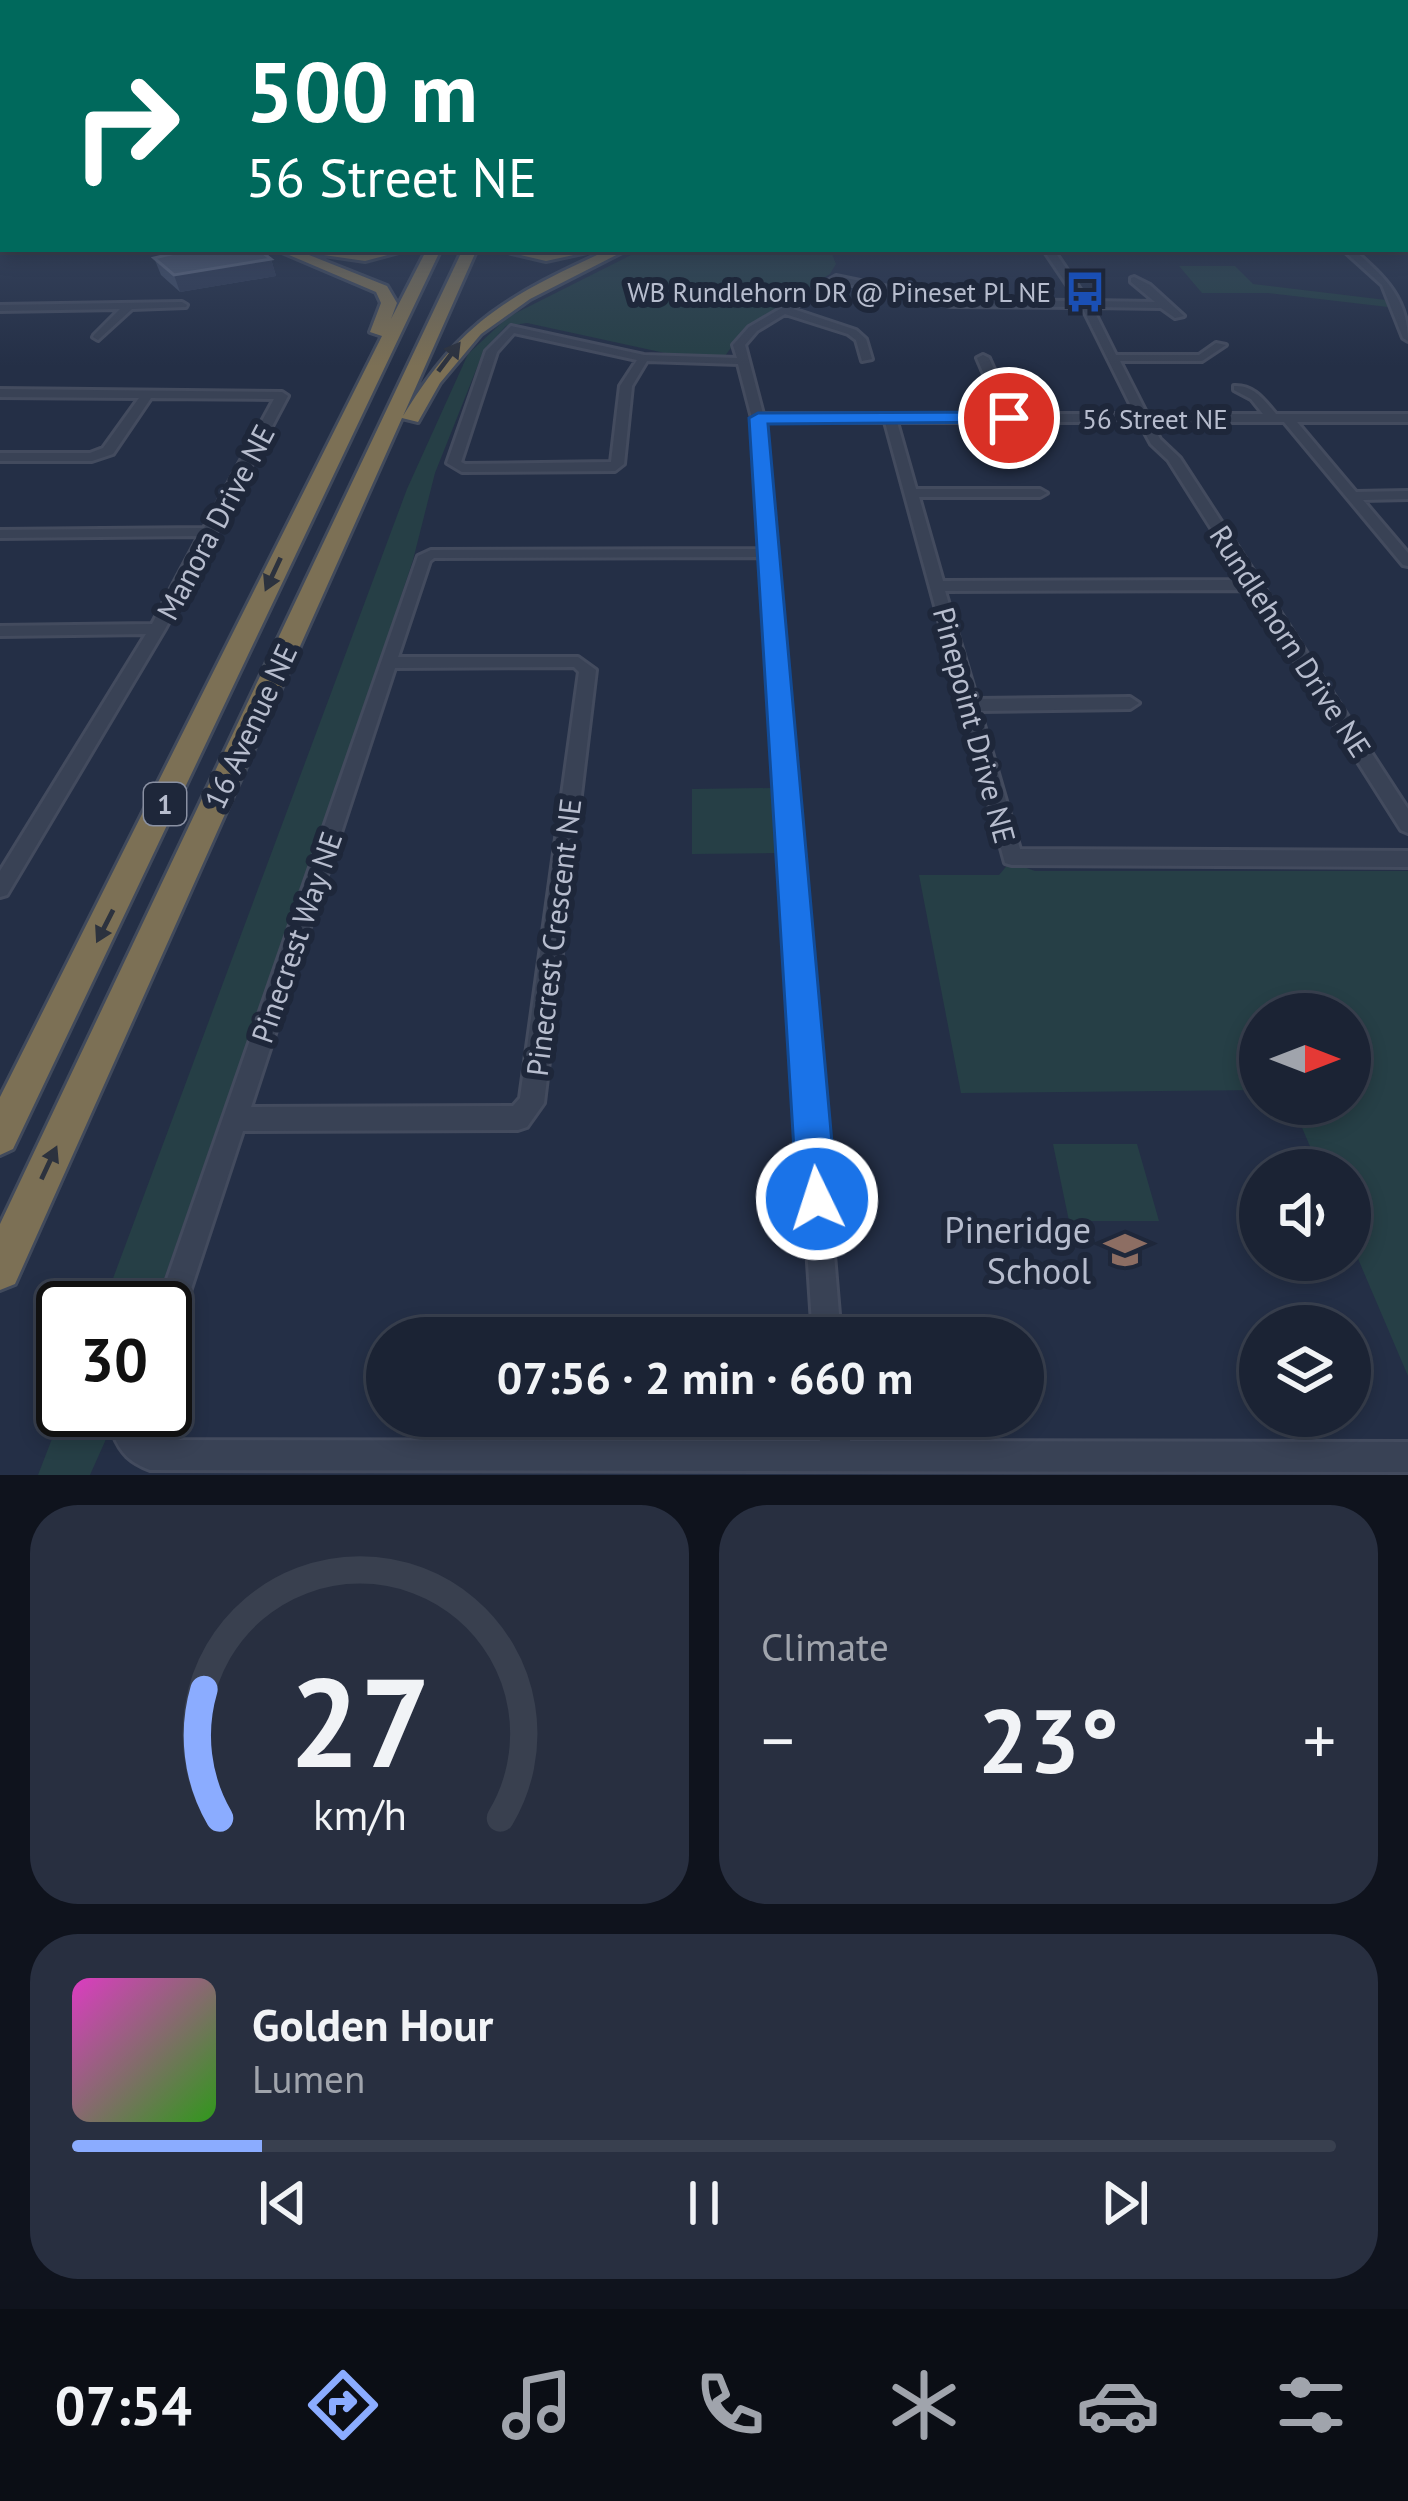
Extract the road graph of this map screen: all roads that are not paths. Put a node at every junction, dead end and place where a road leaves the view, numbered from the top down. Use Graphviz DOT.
graph roads {
  1 [pos="287,252"];
  2 [pos="328,252"];
  3 [pos="385,252"];
  4 [pos="432,252"];
  5 [pos="469,252"];
  6 [pos="518,252"];
  7 [pos="592,252"];
  8 [pos="607,252"];
  9 [pos="1050,252"];
  10 [pos="1350,252"];
  11 [pos="1134,280"];
  12 [pos="1085,304"];
  13 [pos="182,305"];
  14 [pos="1162,305"];
  15 [pos="0,308"];
  16 [pos="127,308"];
  17 [pos="784,310"];
  18 [pos="1179,316"];
  19 [pos="98,338"];
  20 [pos="1408,338"];
  21 [pos="1220,345"];
  22 [pos="644,358"];
  23 [pos="983,358"];
  24 [pos="1115,358"];
  25 [pos="866,359"];
  26 [pos="740,361"];
  27 [pos="1238,388"];
  28 [pos="479,392"];
  29 [pos="497,392"];
  30 [pos="0,393"];
  31 [pos="149,394"];
  32 [pos="758,418"];
  33 [pos="890,418"];
  34 [pos="1009,418"];
  35 [pos="1148,418"];
  36 [pos="1408,418"];
  37 [pos="1281,419"];
  38 [pos="0,457"];
  39 [pos="322,468"];
  40 [pos="363,490"];
  41 [pos="911,493"];
  42 [pos="1040,493"];
  43 [pos="1408,495"];
  44 [pos="1352,496"];
  45 [pos="211,532"];
  46 [pos="0,534"];
  47 [pos="767,553"];
  48 [pos="1408,562"];
  49 [pos="1256,585"];
  50 [pos="936,586"];
  51 [pos="157,629"];
  52 [pos="0,631"];
  53 [pos="388,663"];
  54 [pos="1130,703"];
  55 [pos="969,705"];
  56 [pos="1408,825"];
  57 [pos="1408,860"];
  58 [pos="0,890"];
  59 [pos="235,1118"];
  60 [pos="0,1136"];
  61 [pos="0,1270"];
  62 [pos="180,1281"];
  63 [pos="825,1317"];
  64 [pos="130,1437"];
  65 [pos="835,1437"];
  66 [pos="836,1454"];
  67 [pos="1408,1457"];
  68 [pos="1188,1467"];
  1 -- 39 [label="highway"];
  2 -- 3 [label="highway"];
  4 -- 39 [label="highway, 16 Avenue NE / 1"];
  5 -- 40 [label="highway, 16 Avenue NE / 1"];
  6 -- 7 [label="highway"];
  40 -- 8 [label="highway, one-way"];
  9 -- 12 [label="street, Rundlehorn Drive NE"];
  10 -- 20 [label="street"];
  11 -- 14 [label="street"];
  12 -- 14 [label="street"];
  12 -- 17 [label="street"];
  12 -- 24 [label="street, Rundlehorn Drive NE"];
  13 -- 16 [label="street"];
  14 -- 18 [label="street"];
  15 -- 16 [label="street"];
  16 -- 19 [label="street"];
  17 -- 25 [label="street"];
  17 -- 26 [label="street"];
  21 -- 24 [label="street"];
  22 -- 26 [label="street"];
  22 -- 28 [label="street"];
  22 -- 28 [label="street"];
  23 -- 34 [label="street"];
  24 -- 35 [label="street, Rundlehorn Drive NE"];
  26 -- 32 [label="street"];
  27 -- 37 [label="street"];
  28 -- 29 [label="street"];
  30 -- 31 [label="street, Manora Drive NE"];
  31 -- 38 [label="street"];
  31 -- 45 [label="street, Manora Drive NE"];
  32 -- 33 [label="street, 56 Street NE"];
  32 -- 47 [label="street"];
  33 -- 34 [label="street, 56 Street NE"];
  33 -- 41 [label="street, Pinepoint Drive NE"];
  34 -- 35 [label="street, 56 Street NE"];
  35 -- 37 [label="street, 56 Street NE"];
  35 -- 49 [label="street, Rundlehorn Drive NE"];
  36 -- 37 [label="street, 56 Street NE"];
  37 -- 44 [label="street"];
  39 -- 60 [label="highway, 16 Avenue NE / 1, one-way"];
  61 -- 40 [label="highway, 16 Avenue NE / 1, one-way"];
  41 -- 42 [label="street"];
  41 -- 50 [label="street, Pinepoint Drive NE"];
  43 -- 44 [label="street"];
  44 -- 48 [label="street"];
  45 -- 46 [label="street"];
  45 -- 51 [label="street, Manora Drive NE"];
  47 -- 53 [label="street, Pinecrest Way NE"];
  47 -- 63 [label="street"];
  49 -- 50 [label="street"];
  49 -- 56 [label="street, Rundlehorn Drive NE"];
  50 -- 55 [label="street, Pinepoint Drive NE"];
  51 -- 52 [label="street"];
  51 -- 58 [label="street, Manora Drive NE"];
  53 -- 59 [label="street, Pinecrest Way NE"];
  53 -- 59 [label="street, Pinecrest Crescent NE"];
  54 -- 55 [label="street"];
  55 -- 57 [label="street, Pinepoint Drive NE"];
  59 -- 62 [label="street, Pinecrest Way NE"];
  64 -- 66 [label="street"];
  65 -- 66 [label="street"];
  66 -- 68 [label="street"];
  67 -- 68 [label="street"];
}
